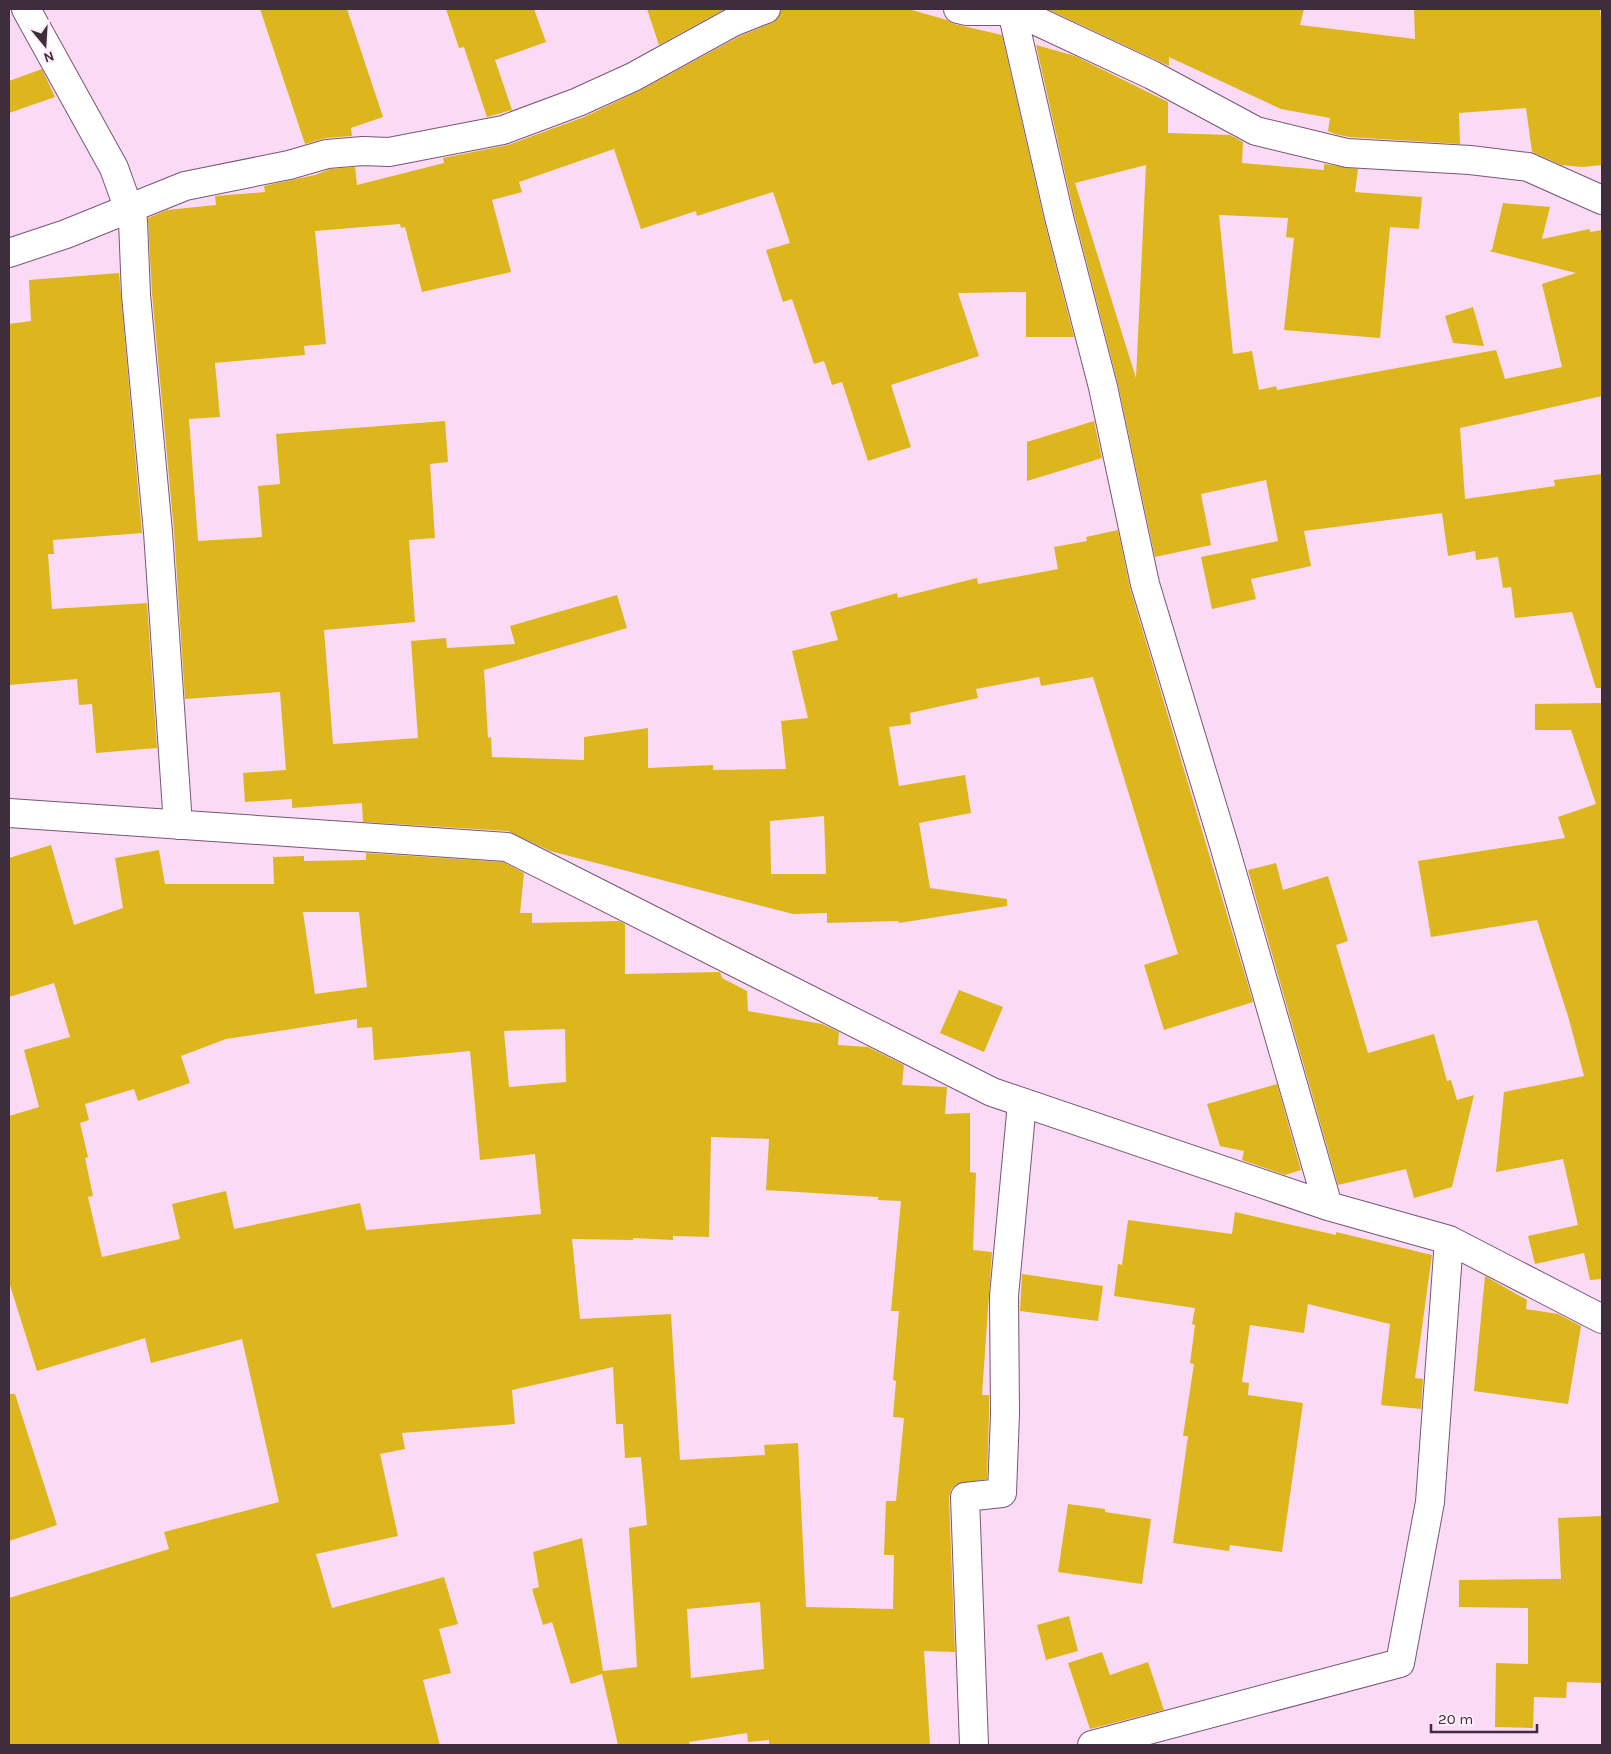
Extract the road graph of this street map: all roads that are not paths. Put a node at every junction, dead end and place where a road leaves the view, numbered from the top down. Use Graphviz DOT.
graph roads {
  1 [pos="26,9"];
  2 [pos="766,9"];
  3 [pos="958,9"];
  4 [pos="1012,10"];
  5 [pos="1602,200"];
  6 [pos="129,209"];
  7 [pos="9,253"];
  8 [pos="9,813"];
  9 [pos="178,825"];
  10 [pos="1022,1103"];
  11 [pos="1328,1206"];
  12 [pos="1448,1240"];
  13 [pos="1602,1319"];
  14 [pos="974,1745"];
  15 [pos="1092,1745"];
  1 -- 6 [label="street"];
  2 -- 6 [label="street"];
  3 -- 4 [label="street"];
  4 -- 5 [label="street"];
  4 -- 11 [label="street"];
  6 -- 7 [label="street"];
  6 -- 9 [label="street"];
  8 -- 9 [label="street"];
  9 -- 10 [label="street"];
  10 -- 11 [label="street"];
  10 -- 14 [label="street"];
  11 -- 12 [label="street"];
  12 -- 13 [label="street"];
  12 -- 15 [label="street"];
}
